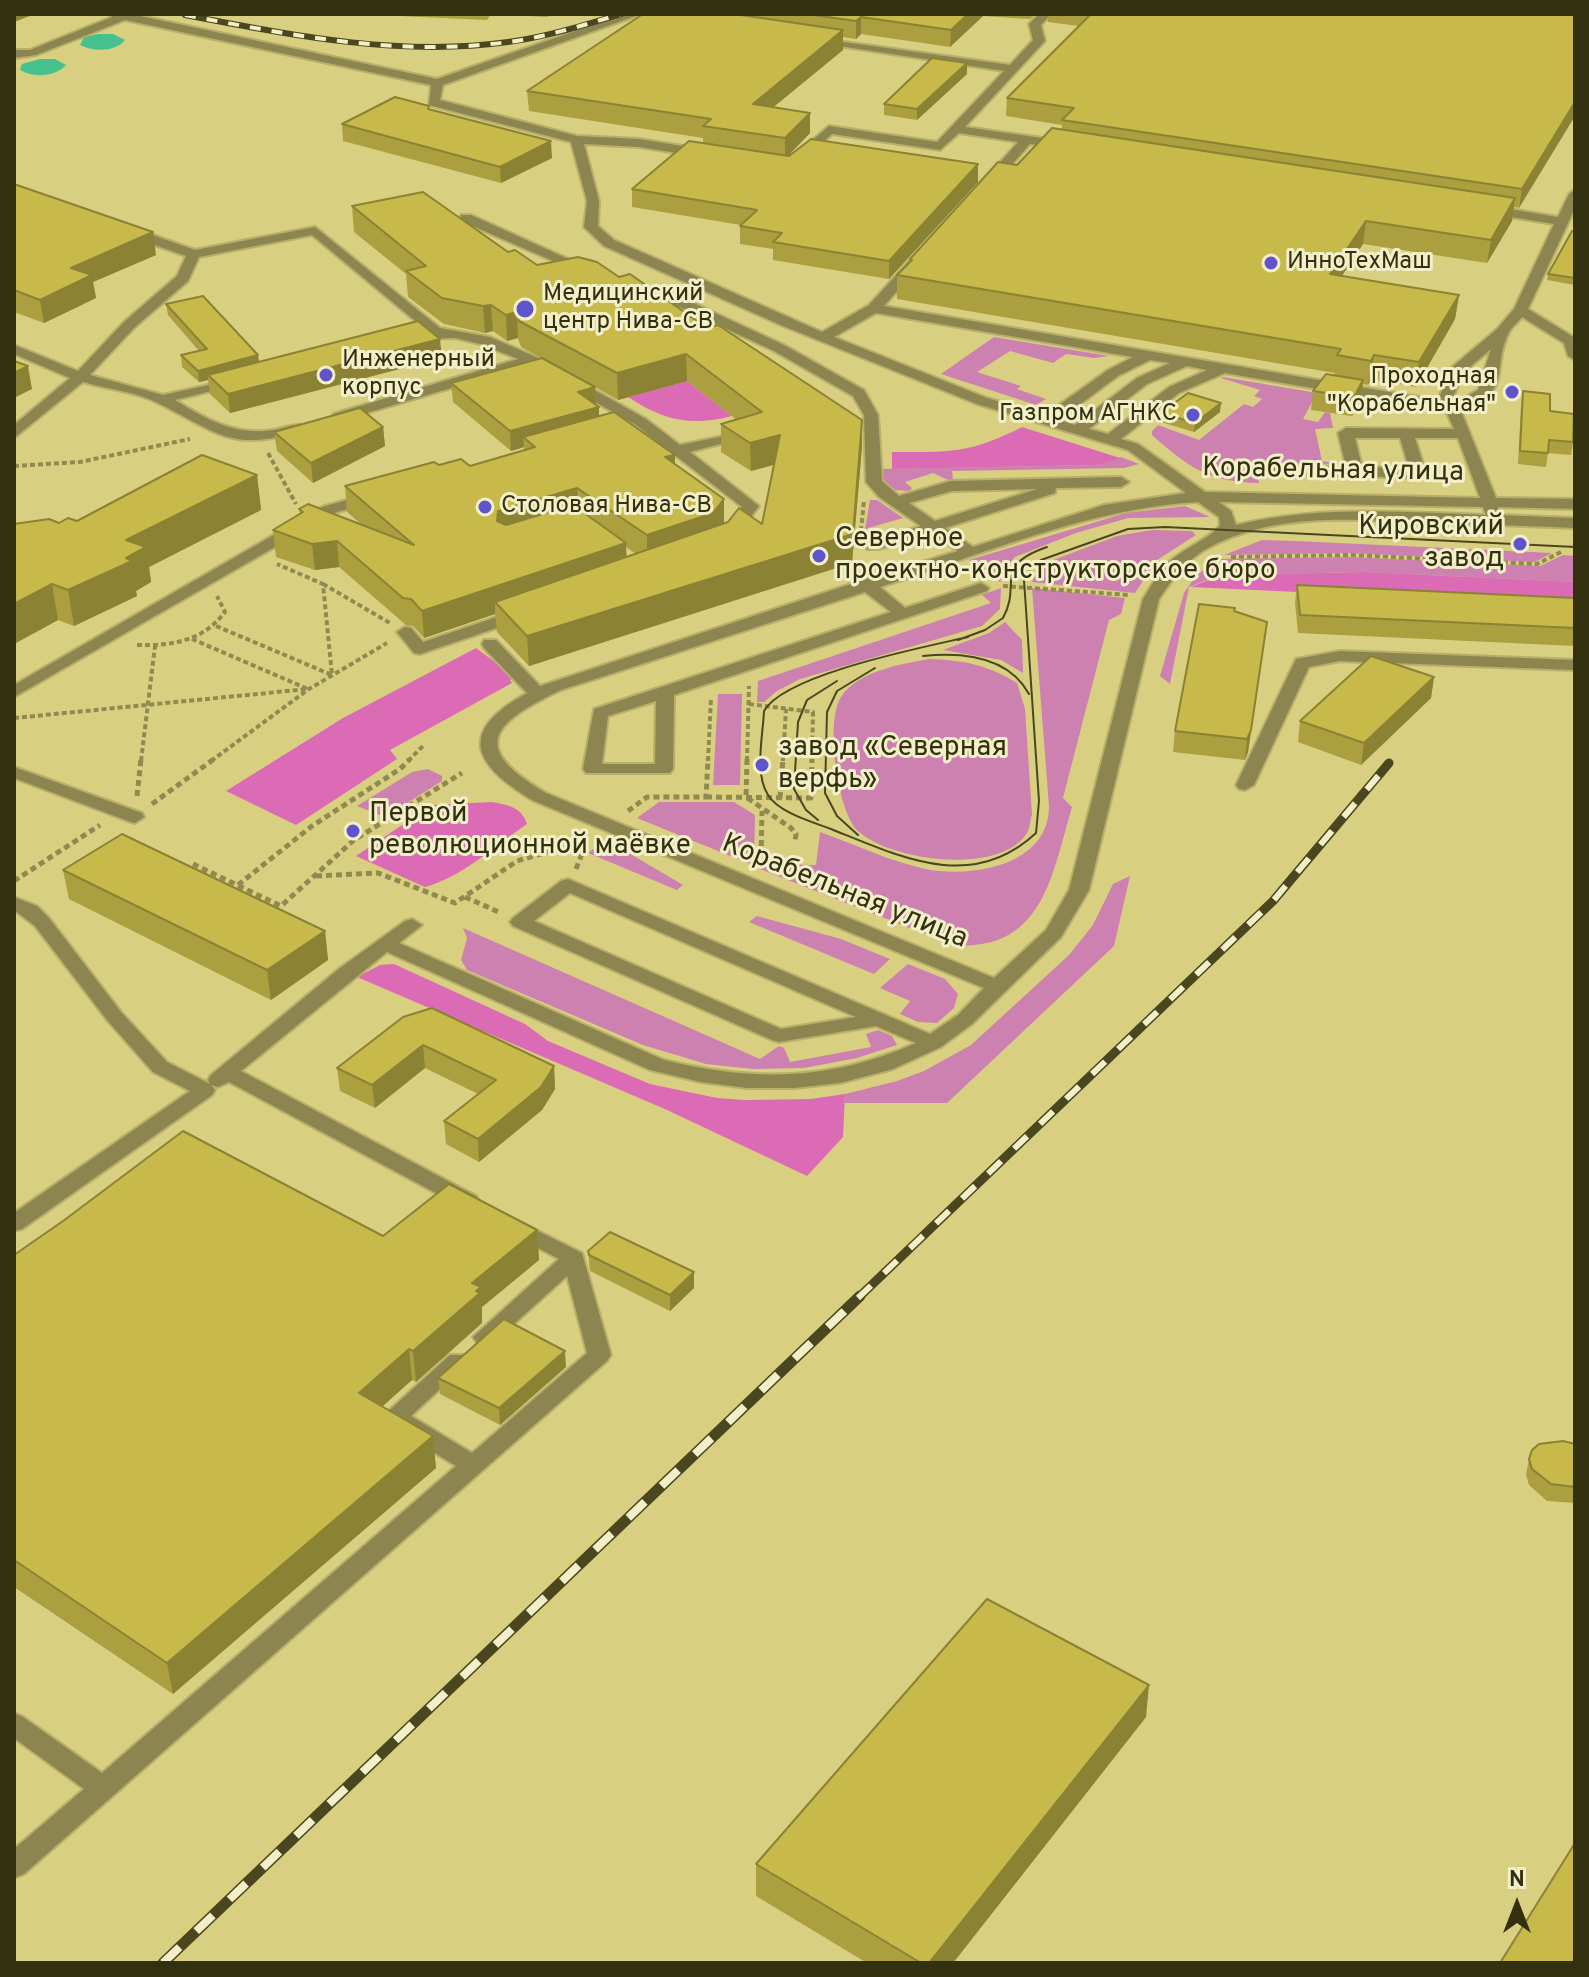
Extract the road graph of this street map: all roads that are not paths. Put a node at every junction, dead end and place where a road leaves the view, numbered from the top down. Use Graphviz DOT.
graph roads {
  1 [pos="635,14"];
  2 [pos="1045,14"];
  3 [pos="120,15"];
  4 [pos="801,37"];
  5 [pos="14,54"];
  6 [pos="1015,69"];
  7 [pos="438,83"];
  8 [pos="956,129"];
  9 [pos="577,140"];
  10 [pos="1027,140"];
  11 [pos="1074,147"];
  12 [pos="714,155"];
  13 [pos="789,166"];
  14 [pos="1575,194"];
  15 [pos="974,199"];
  16 [pos="1467,206"];
  17 [pos="466,218"];
  18 [pos="1561,221"];
  19 [pos="116,227"];
  20 [pos="194,254"];
  21 [pos="921,258"];
  22 [pos="874,308"];
  23 [pos="1520,310"];
  24 [pos="434,329"];
  25 [pos="1502,332"];
  26 [pos="823,337"];
  27 [pos="389,341"];
  28 [pos="1573,346"];
  29 [pos="14,349"];
  30 [pos="1130,352"];
  31 [pos="1148,355"];
  32 [pos="1167,359"];
  33 [pos="531,360"];
  34 [pos="1185,362"];
  35 [pos="1204,365"];
  36 [pos="1223,368"];
  37 [pos="253,376"];
  38 [pos="80,377"];
  39 [pos="163,399"];
  40 [pos="1455,408"];
  41 [pos="641,422"];
  42 [pos="1055,423"];
  43 [pos="611,431"];
  44 [pos="14,433"];
  45 [pos="1406,433"];
  46 [pos="1465,434"];
  47 [pos="738,435"];
  48 [pos="1094,435"];
  49 [pos="1110,440"];
  50 [pos="678,450"];
  51 [pos="1261,470"];
  52 [pos="1355,472"];
  53 [pos="1121,482"];
  54 [pos="1071,483"];
  55 [pos="388,493"];
  56 [pos="1201,497"];
  57 [pos="897,502"];
  58 [pos="1489,502"];
  59 [pos="1575,504"];
  60 [pos="1495,520"];
  61 [pos="1575,523"];
  62 [pos="933,527"];
  63 [pos="1221,536"];
  64 [pos="721,545"];
  65 [pos="873,546"];
  66 [pos="968,551"];
  67 [pos="866,584"];
  68 [pos="987,586"];
  69 [pos="540,607"];
  70 [pos="903,614"];
  71 [pos="405,632"];
  72 [pos="490,644"];
  73 [pos="1575,665"];
  74 [pos="14,692"];
  75 [pos="665,692"];
  76 [pos="538,694"];
  77 [pos="14,772"];
  78 [pos="1245,785"];
  79 [pos="128,814"];
  80 [pos="14,903"];
  81 [pos="412,925"];
  82 [pos="385,944"];
  83 [pos="997,986"];
  84 [pos="878,1019"];
  85 [pos="934,1043"];
  86 [pos="228,1073"];
  87 [pos="205,1090"];
  88 [pos="14,1224"];
  89 [pos="574,1258"];
  90 [pos="475,1466"];
  91 [pos="14,1724"];
  92 [pos="103,1788"];
  93 [pos="14,1866"];
  1 -- 7 [label="street"];
  2 -- 6 [label="street"];
  3 -- 5 [label="street"];
  3 -- 7 [label="street"];
  4 -- 6 [label="street"];
  6 -- 8 [label="street"];
  7 -- 9 [label="street"];
  8 -- 10 [label="street"];
  8 -- 13 [label="street"];
  9 -- 12 [label="street"];
  9 -- 26 [label="street"];
  10 -- 11 [label="street"];
  10 -- 15 [label="street"];
  14 -- 18 [label="street"];
  16 -- 18 [label="street"];
  17 -- 57 [label="street"];
  18 -- 23 [label="street"];
  19 -- 20 [label="street"];
  20 -- 24 [label="street"];
  20 -- 38 [label="street"];
  21 -- 22 [label="street"];
  22 -- 26 [label="street"];
  22 -- 30 [label="street"];
  23 -- 25 [label="street"];
  23 -- 28 [label="street"];
  24 -- 27 [label="street"];
  24 -- 33 [label="street"];
  25 -- 40 [label="street"];
  25 -- 40 [label="street"];
  26 -- 42 [label="street"];
  29 -- 38 [label="street"];
  30 -- 31 [label="street"];
  30 -- 42 [label="street"];
  31 -- 32 [label="street"];
  31 -- 42 [label="street"];
  32 -- 34 [label="street"];
  32 -- 42 [label="street"];
  33 -- 39 [label="street"];
  33 -- 41 [label="street"];
  34 -- 35 [label="street"];
  34 -- 42 [label="street"];
  35 -- 36 [label="street"];
  35 -- 48 [label="street"];
  36 -- 40 [label="street"];
  36 -- 49 [label="street"];
  37 -- 39 [label="street"];
  38 -- 39 [label="street"];
  38 -- 44 [label="street"];
  40 -- 46 [label="street"];
  41 -- 43 [label="street"];
  41 -- 50 [label="street"];
  42 -- 48 [label="street"];
  45 -- 46 [label="street"];
  45 -- 52 [label="street"];
  45 -- 52 [label="street"];
  46 -- 58 [label="street"];
  47 -- 50 [label="street"];
  48 -- 49 [label="street"];
  49 -- 56 [label="street"];
  50 -- 64 [label="street"];
  51 -- 52 [label="street"];
  53 -- 54 [label="street"];
  54 -- 57 [label="street"];
  54 -- 62 [label="street"];
  55 -- 74 [label="street"];
  56 -- 58 [label="street, Корабельная улица"];
  56 -- 63 [label="street"];
  56 -- 66 [label="street, Корабельная улица"];
  57 -- 62 [label="street"];
  58 -- 59 [label="street, Корабельная улица"];
  58 -- 60 [label="street"];
  60 -- 61 [label="street, Корабельная улица"];
  60 -- 63 [label="street, Корабельная улица"];
  62 -- 65 [label="street"];
  62 -- 66 [label="street"];
  63 -- 83 [label="street, Корабельная улица"];
  66 -- 67 [label="street, Корабельная улица"];
  67 -- 70 [label="street"];
  67 -- 76 [label="street, Корабельная улица"];
  68 -- 70 [label="street"];
  69 -- 71 [label="street"];
  70 -- 75 [label="street"];
  72 -- 76 [label="street"];
  73 -- 78 [label="street"];
  75 -- 75 [label="street"];
  76 -- 83 [label="street, Корабельная улица"];
  77 -- 79 [label="street"];
  80 -- 87 [label="street"];
  81 -- 82 [label="street"];
  82 -- 85 [label="street"];
  82 -- 86 [label="street"];
  83 -- 85 [label="street"];
  84 -- 84 [label="street"];
  84 -- 85 [label="street"];
  86 -- 87 [label="street"];
  86 -- 89 [label="street"];
  87 -- 88 [label="street"];
  89 -- 90 [label="street"];
  89 -- 90 [label="street"];
  90 -- 92 [label="street"];
  91 -- 92 [label="street"];
  92 -- 93 [label="street"];
}
